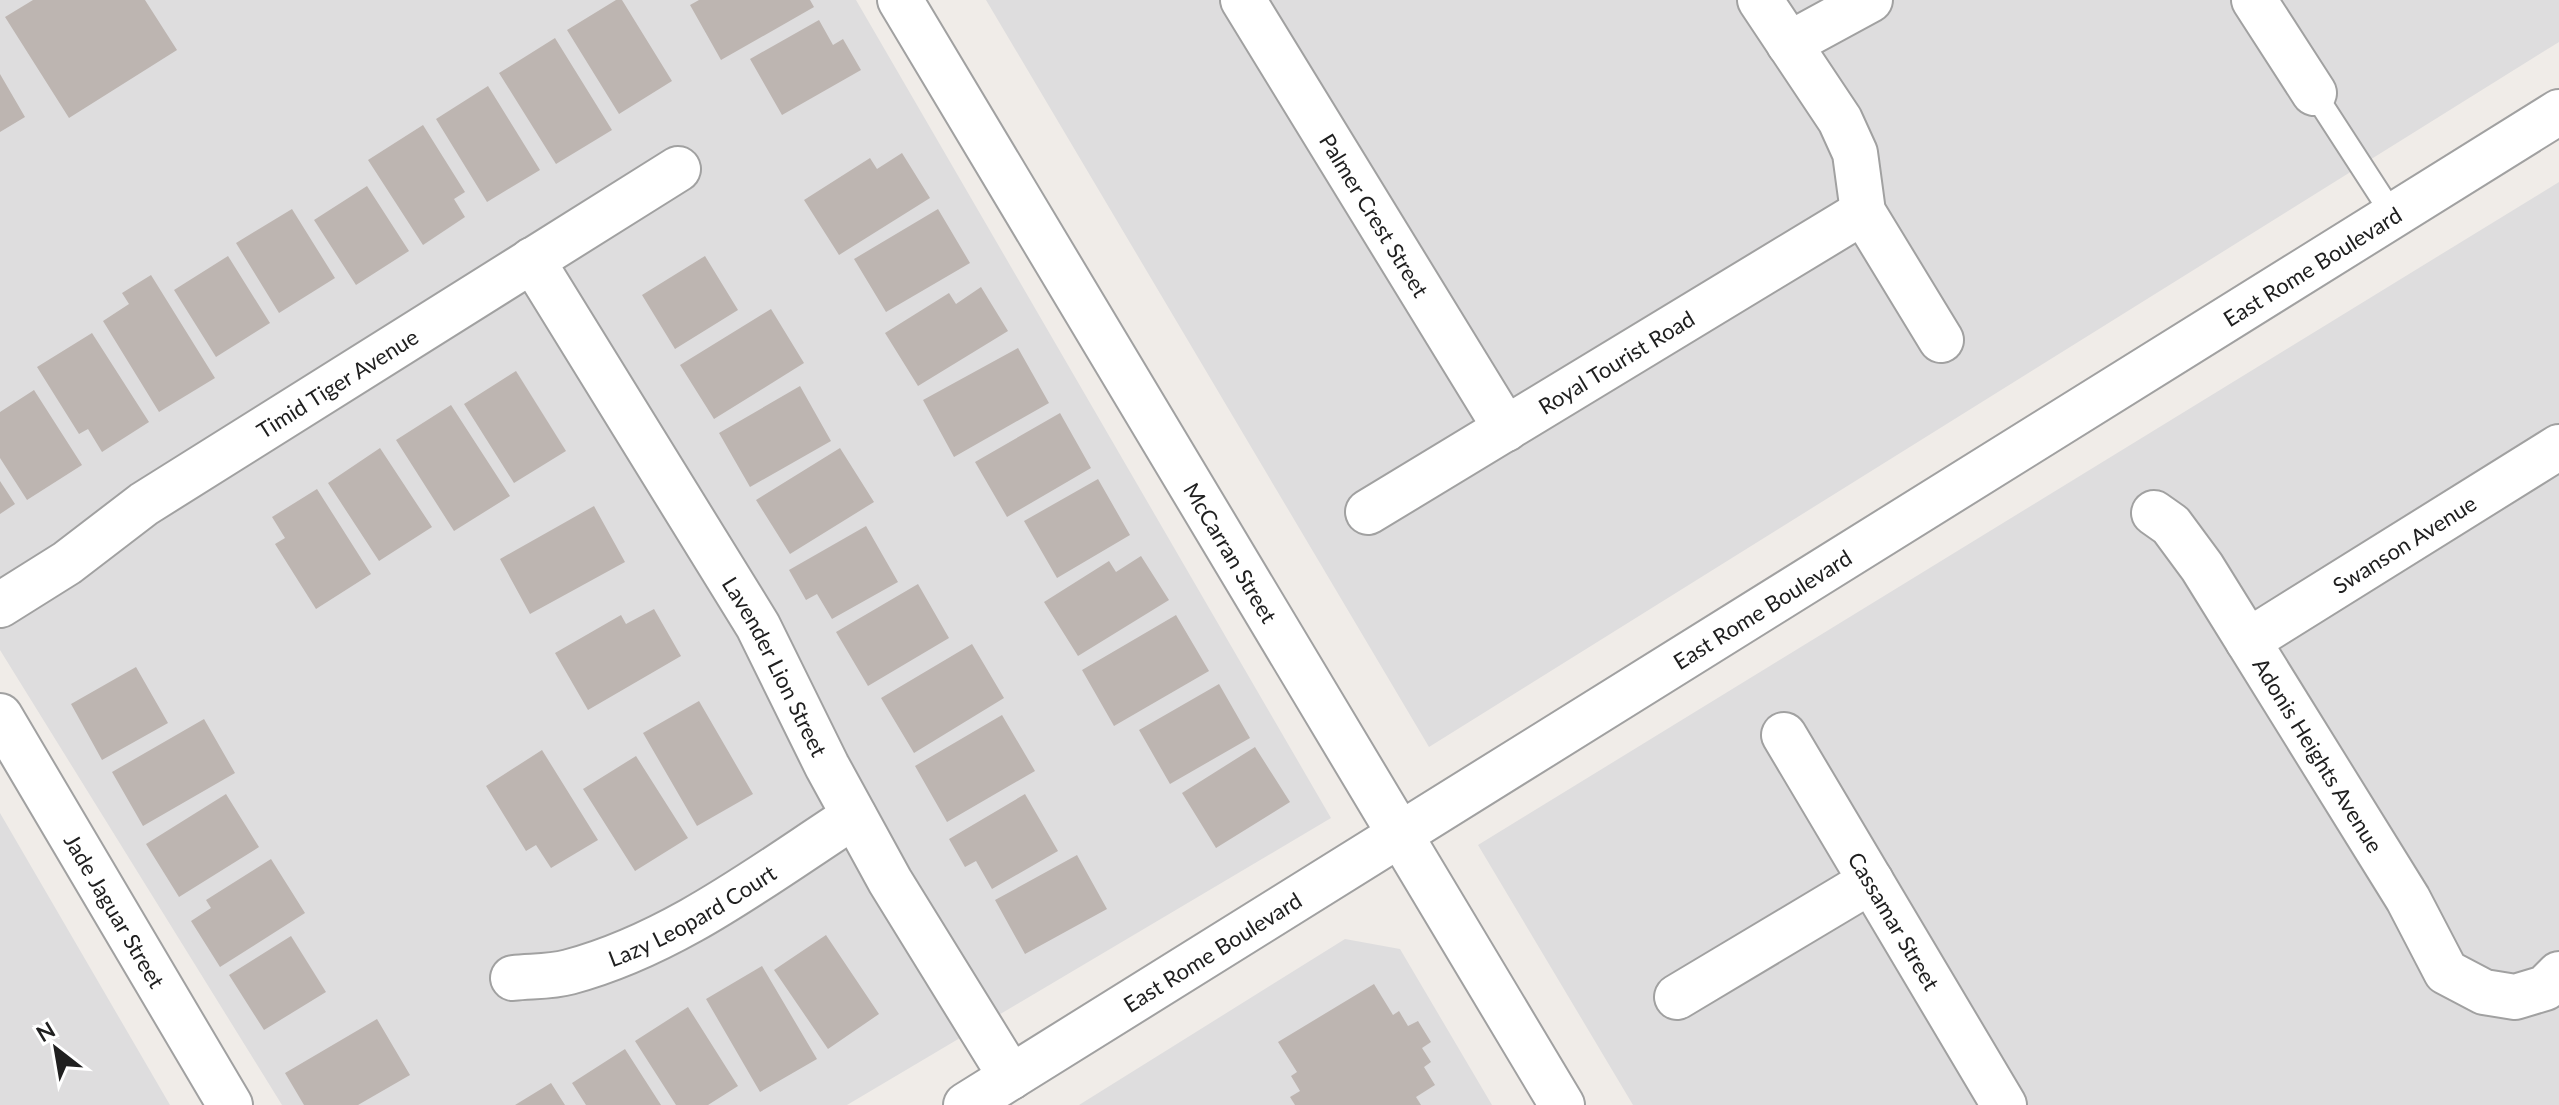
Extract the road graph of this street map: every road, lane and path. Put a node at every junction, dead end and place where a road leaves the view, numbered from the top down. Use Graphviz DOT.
graph roads {
  1 [pos="900,0"];
  2 [pos="1243,0"];
  3 [pos="1760,0"];
  4 [pos="1870,0"];
  5 [pos="2254,0"];
  6 [pos="1789,44"];
  7 [pos="2314,93"];
  8 [pos="2559,112"];
  9 [pos="678,169"];
  10 [pos="1863,212"];
  11 [pos="2393,215"];
  12 [pos="532,260"];
  13 [pos="1941,340"];
  14 [pos="1506,429"];
  15 [pos="2559,447"];
  16 [pos="1368,512"];
  17 [pos="2154,513"];
  18 [pos="0,605"];
  19 [pos="2248,641"];
  20 [pos="0,716"];
  21 [pos="1784,735"];
  22 [pos="854,816"];
  23 [pos="1398,834"];
  24 [pos="1871,881"];
  25 [pos="2559,974"];
  26 [pos="513,978"];
  27 [pos="1677,997"];
  28 [pos="1011,1077"];
  29 [pos="230,1105"];
  30 [pos="966,1105"];
  31 [pos="1562,1105"];
  32 [pos="2004,1105"];
  1 -- 23 [label="street, McCarran Street"];
  2 -- 14 [label="street, Palmer Crest Street"];
  3 -- 6 [label="street"];
  4 -- 6 [label="street"];
  5 -- 7 [label="street"];
  6 -- 10 [label="street"];
  7 -- 11 [label="lane"];
  8 -- 11 [label="street, East Rome Boulevard"];
  9 -- 12 [label="street, Timid Tiger Avenue"];
  10 -- 13 [label="street"];
  10 -- 14 [label="street, Royal Tourist Road"];
  11 -- 23 [label="street, East Rome Boulevard"];
  12 -- 18 [label="street, Timid Tiger Avenue"];
  12 -- 22 [label="street, Lavender Lion Street"];
  14 -- 16 [label="street, Royal Tourist Road"];
  15 -- 19 [label="street, Swanson Avenue"];
  17 -- 19 [label="street, Adonis Heights Avenue"];
  19 -- 25 [label="street, Adonis Heights Avenue"];
  20 -- 29 [label="street, Jade Jaguar Street"];
  21 -- 24 [label="street, Cassamar Street"];
  22 -- 26 [label="street, Lazy Leopard Court"];
  22 -- 28 [label="street, Lavender Lion Street"];
  23 -- 28 [label="street, East Rome Boulevard"];
  23 -- 31 [label="street, McCarran Street"];
  24 -- 27 [label="street"];
  24 -- 32 [label="street, Cassamar Street"];
  28 -- 30 [label="street, East Rome Boulevard"];
}
